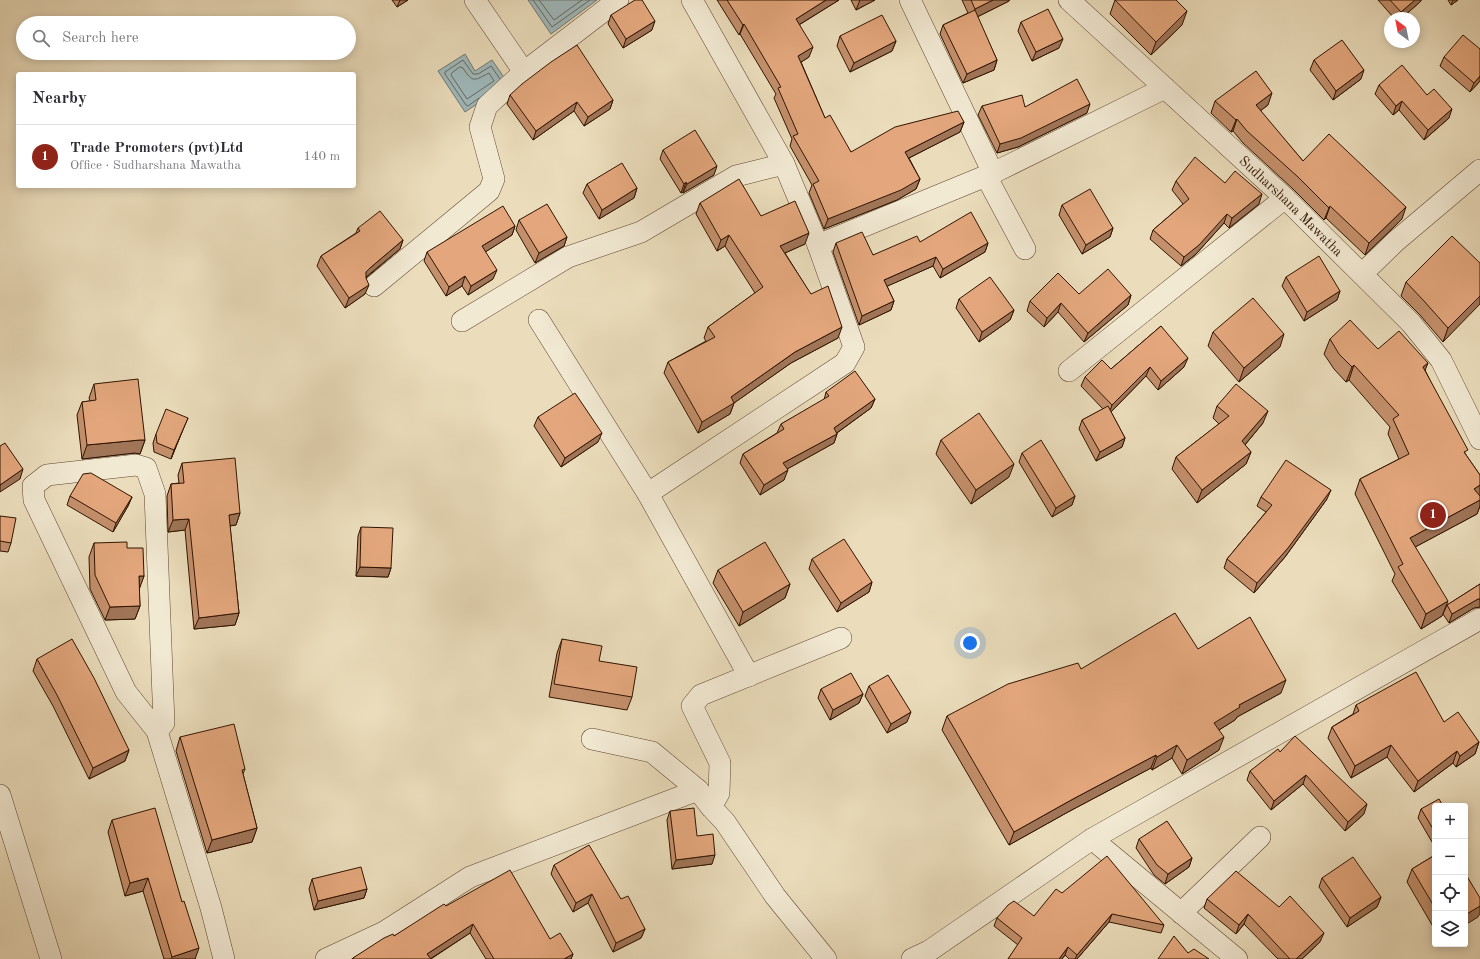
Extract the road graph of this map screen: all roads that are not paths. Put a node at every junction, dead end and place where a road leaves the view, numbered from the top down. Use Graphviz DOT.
graph roads {
  1 [pos="475,0"];
  2 [pos="618,0"];
  3 [pos="692,0"];
  4 [pos="910,0"];
  5 [pos="1069,0"];
  6 [pos="524,72"];
  7 [pos="1165,88"];
  8 [pos="784,164"];
  9 [pos="1480,170"];
  10 [pos="990,174"];
  11 [pos="1285,198"];
  12 [pos="818,246"];
  13 [pos="1026,249"];
  14 [pos="1362,274"];
  15 [pos="374,286"];
  16 [pos="539,320"];
  17 [pos="462,321"];
  18 [pos="1069,371"];
  19 [pos="1480,440"];
  20 [pos="648,494"];
  21 [pos="1480,619"];
  22 [pos="841,638"];
  23 [pos="749,676"];
  24 [pos="157,731"];
  25 [pos="592,739"];
  26 [pos="698,790"];
  27 [pos="0,794"];
  28 [pos="711,808"];
  29 [pos="1260,837"];
  30 [pos="1092,839"];
  31 [pos="1181,913"];
  32 [pos="51,959"];
  33 [pos="224,959"];
  34 [pos="326,959"];
  35 [pos="826,959"];
  36 [pos="912,959"];
  37 [pos="1237,959"];
  1 -- 6 [label="street"];
  2 -- 6 [label="street"];
  3 -- 8 [label="street"];
  4 -- 10 [label="street"];
  5 -- 7 [label="street, Sudharshana Mawatha"];
  6 -- 15 [label="street"];
  7 -- 10 [label="street"];
  7 -- 11 [label="street, Sudharshana Mawatha"];
  8 -- 12 [label="street"];
  8 -- 17 [label="street"];
  9 -- 14 [label="street"];
  10 -- 12 [label="street"];
  10 -- 13 [label="street"];
  11 -- 14 [label="street, Sudharshana Mawatha"];
  11 -- 18 [label="street"];
  12 -- 20 [label="street"];
  14 -- 19 [label="street, Sudharshana Mawatha"];
  16 -- 20 [label="street"];
  20 -- 23 [label="street"];
  21 -- 30 [label="street"];
  22 -- 23 [label="street"];
  23 -- 28 [label="street"];
  24 -- 24 [label="street"];
  24 -- 33 [label="street"];
  25 -- 26 [label="street"];
  26 -- 28 [label="street"];
  26 -- 34 [label="street"];
  27 -- 32 [label="street"];
  28 -- 35 [label="street"];
  29 -- 31 [label="street"];
  30 -- 31 [label="street"];
  30 -- 36 [label="street"];
  31 -- 37 [label="street"];
}
